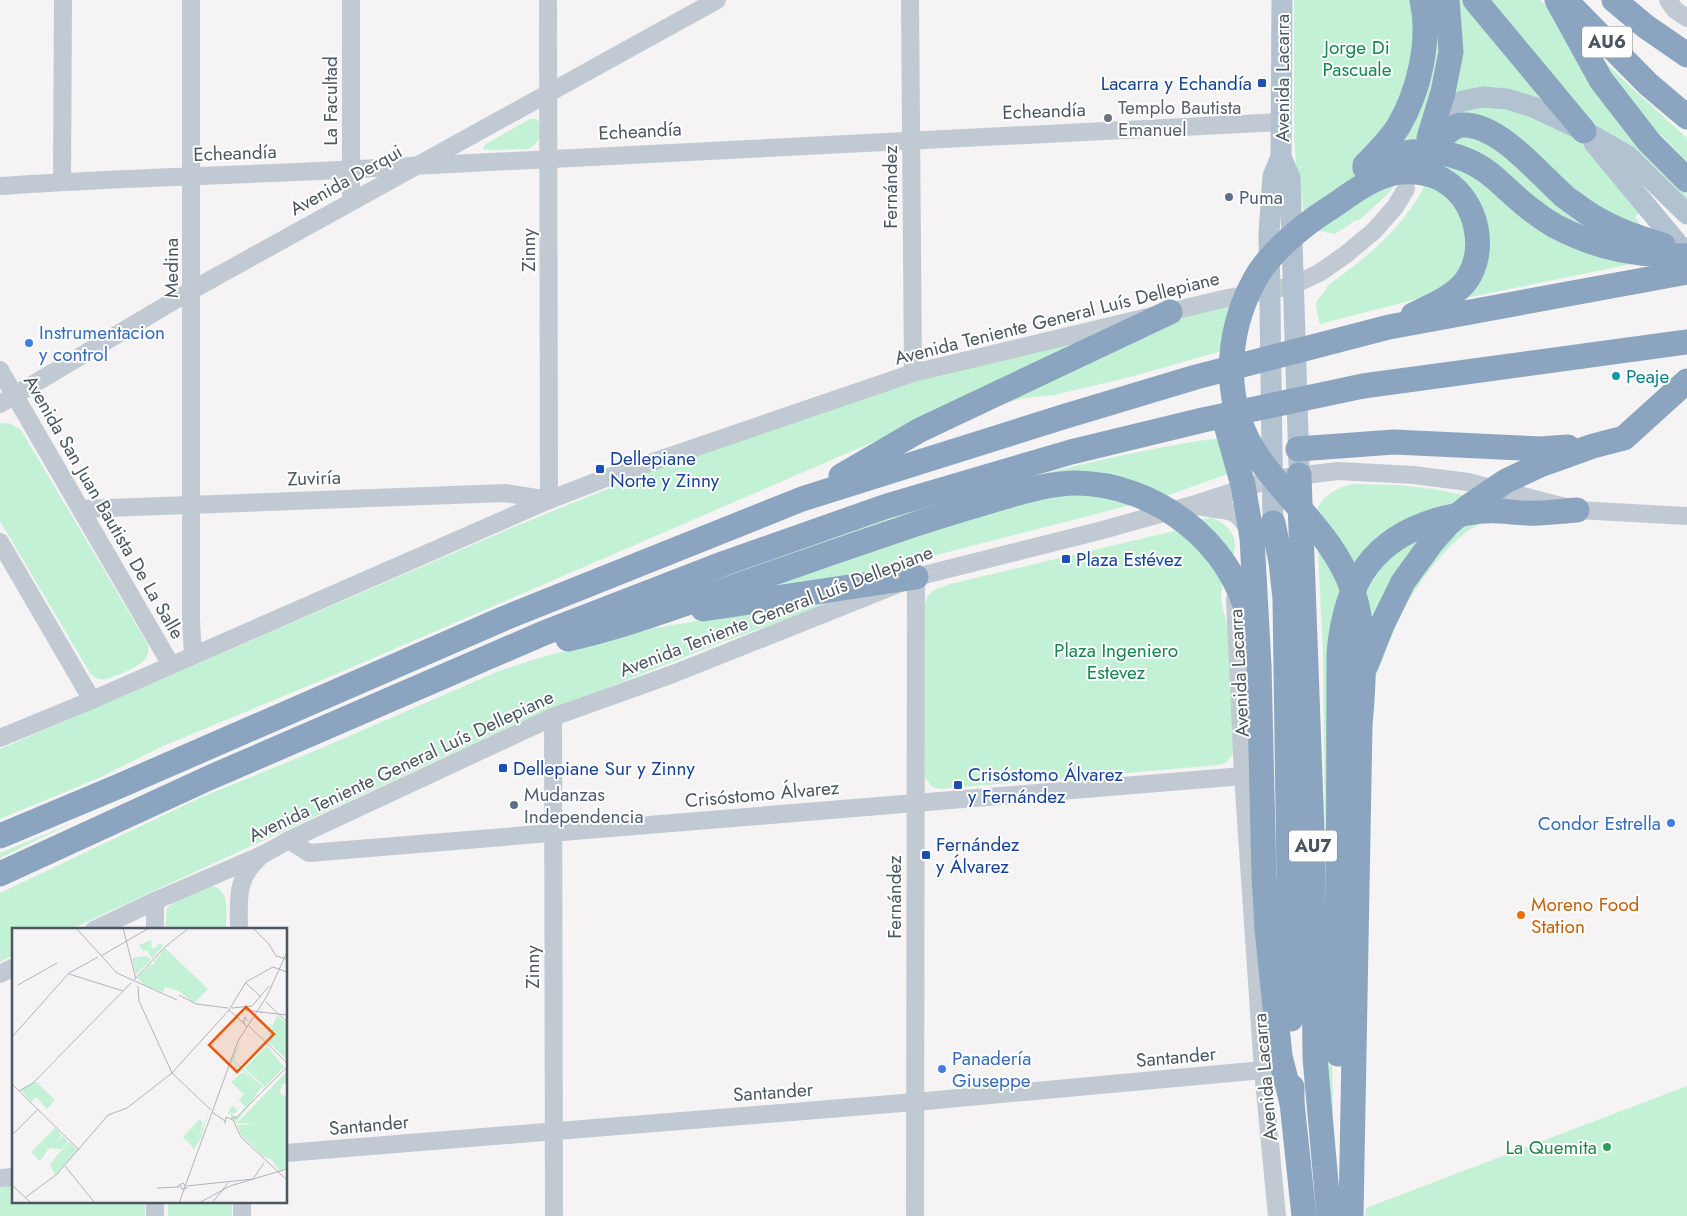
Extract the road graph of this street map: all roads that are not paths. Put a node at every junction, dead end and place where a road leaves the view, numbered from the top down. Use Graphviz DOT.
graph roads {
  1 [pos="63,0"];
  2 [pos="191,0"];
  3 [pos="351,0"];
  4 [pos="548,0"];
  5 [pos="717,0"];
  6 [pos="910,0"];
  7 [pos="1282,0"];
  8 [pos="1422,0"];
  9 [pos="1447,0"];
  10 [pos="1475,0"];
  11 [pos="1557,0"];
  12 [pos="1566,0"];
  13 [pos="1614,0"];
  14 [pos="1668,0"];
  15 [pos="1687,18"];
  16 [pos="1687,54"];
  17 [pos="549,92"];
  18 [pos="1687,117"];
  19 [pos="1282,122"];
  20 [pos="1584,131"];
  21 [pos="911,138"];
  22 [pos="1433,138"];
  23 [pos="1282,157"];
  24 [pos="550,158"];
  25 [pos="414,166"];
  26 [pos="352,170"];
  27 [pos="1363,175"];
  28 [pos="191,176"];
  29 [pos="1687,180"];
  30 [pos="62,182"];
  31 [pos="0,186"];
  32 [pos="1406,189"];
  33 [pos="351,201"];
  34 [pos="1687,214"];
  35 [pos="1643,246"];
  36 [pos="1687,254"];
  37 [pos="1679,273"];
  38 [pos="1292,286"];
  39 [pos="192,290"];
  40 [pos="1269,291"];
  41 [pos="1170,312"];
  42 [pos="1389,327"];
  43 [pos="1687,342"];
  44 [pos="0,370"];
  45 [pos="913,373"];
  46 [pos="1687,381"];
  47 [pos="7,400"];
  48 [pos="1593,446"];
  49 [pos="1298,449"];
  50 [pos="1299,475"];
  51 [pos="1272,479"];
  52 [pos="802,499"];
  53 [pos="549,500"];
  54 [pos="192,504"];
  55 [pos="1192,505"];
  56 [pos="81,509"];
  57 [pos="1577,510"];
  58 [pos="1687,516"];
  59 [pos="1273,524"];
  60 [pos="1247,526"];
  61 [pos="0,542"];
  62 [pos="916,577"];
  63 [pos="641,618"];
  64 [pos="193,655"];
  65 [pos="497,655"];
  66 [pos="1364,663"];
  67 [pos="170,665"];
  68 [pos="1259,666"];
  69 [pos="92,700"];
  70 [pos="553,717"];
  71 [pos="0,738"];
  72 [pos="1243,776"];
  73 [pos="915,802"];
  74 [pos="552,834"];
  75 [pos="0,836"];
  76 [pos="289,840"];
  77 [pos="264,854"];
  78 [pos="0,874"];
  79 [pos="155,901"];
  80 [pos="98,928"];
  81 [pos="155,928"];
  82 [pos="239,928"];
  83 [pos="12,968"];
  84 [pos="0,974"];
  85 [pos="1263,1070"];
  86 [pos="915,1102"];
  87 [pos="1292,1103"];
  88 [pos="554,1130"];
  89 [pos="288,1153"];
  90 [pos="554,1216"];
  91 [pos="915,1216"];
  92 [pos="1277,1216"];
  93 [pos="1304,1216"];
  94 [pos="1329,1216"];
  95 [pos="1337,1216"];
  96 [pos="1352,1216"];
  1 -- 30 [label="street"];
  2 -- 28 [label="street, Medina"];
  3 -- 26 [label="street, La Facultad"];
  4 -- 17 [label="street, Zinny"];
  5 -- 17 [label="street, Avenida Derqui"];
  6 -- 21 [label="street, Fernández"];
  7 -- 19 [label="main road, Avenida Lacarra"];
  8 -- 27 [label="highway"];
  9 -- 22 [label="highway"];
  10 -- 20 [label="highway"];
  11 -- 29 [label="highway"];
  12 -- 18 [label="highway, AU6"];
  13 -- 16 [label="highway, AU6"];
  14 -- 15 [label="street"];
  17 -- 24 [label="street, Zinny"];
  17 -- 25 [label="street, Avenida Derqui"];
  19 -- 21 [label="street, Echeandía"];
  19 -- 23 [label="main road, Avenida Lacarra"];
  20 -- 22 [label="main road"];
  20 -- 34 [label="main road"];
  20 -- 36 [label="main road"];
  21 -- 24 [label="street, Echeandía"];
  21 -- 45 [label="street, Fernández"];
  22 -- 35 [label="highway"];
  23 -- 38 [label="main road, Avenida Lacarra"];
  23 -- 40 [label="main road, Avenida Lacarra"];
  24 -- 25 [label="street, Echeandía"];
  24 -- 53 [label="street, Zinny"];
  25 -- 26 [label="street, Echeandía"];
  25 -- 33 [label="street, Avenida Derqui"];
  26 -- 28 [label="street, Echeandía"];
  26 -- 33 [label="street, La Facultad"];
  27 -- 35 [label="highway"];
  27 -- 42 [label="highway"];
  27 -- 66 [label="highway"];
  27 -- 68 [label="highway"];
  28 -- 30 [label="street, Echeandía"];
  28 -- 39 [label="street, Medina"];
  30 -- 31 [label="street, Echeandía"];
  32 -- 38 [label="street, Avenida Teniente General Luís Dellepiane"];
  33 -- 39 [label="street, Avenida Derqui"];
  35 -- 36 [label="highway"];
  37 -- 42 [label="highway"];
  38 -- 40 [label="street, Avenida Teniente General Luís Dellepiane"];
  38 -- 49 [label="main road, Avenida Lacarra"];
  39 -- 47 [label="street, Avenida Derqui"];
  39 -- 54 [label="street, Medina"];
  40 -- 41 [label="street, Avenida Teniente General Luís Dellepiane"];
  40 -- 51 [label="main road, Avenida Lacarra"];
  41 -- 45 [label="street, Avenida Teniente General Luís Dellepiane"];
  41 -- 52 [label="highway"];
  42 -- 52 [label="highway"];
  43 -- 65 [label="highway"];
  44 -- 47 [label="street, Avenida San Juan Bautista De La Salle"];
  45 -- 53 [label="street, Avenida Teniente General Luís Dellepiane"];
  46 -- 48 [label="highway"];
  47 -- 56 [label="street, Avenida San Juan Bautista De La Salle"];
  48 -- 49 [label="highway"];
  48 -- 66 [label="highway"];
  49 -- 50 [label="main road, Avenida Lacarra"];
  50 -- 51 [label="street, Avenida Teniente General Luís Dellepiane"];
  50 -- 57 [label="street, Avenida Teniente General Luís Dellepiane"];
  50 -- 94 [label="highway, AU7"];
  51 -- 55 [label="street, Avenida Teniente General Luís Dellepiane"];
  51 -- 59 [label="main road, Avenida Lacarra"];
  52 -- 75 [label="highway"];
  53 -- 54 [label="street, Zuviría"];
  53 -- 64 [label="street, Avenida Teniente General Luís Dellepiane"];
  54 -- 56 [label="street, Zuviría"];
  54 -- 64 [label="street, Medina"];
  55 -- 60 [label="street"];
  55 -- 62 [label="street, Avenida Teniente General Luís Dellepiane"];
  56 -- 67 [label="street, Avenida San Juan Bautista De La Salle"];
  57 -- 58 [label="street, Avenida Teniente General Luís Dellepiane"];
  57 -- 95 [label="highway"];
  59 -- 60 [label="street"];
  59 -- 87 [label="highway, AU7"];
  60 -- 72 [label="street, Avenida Lacarra"];
  61 -- 69 [label="street"];
  62 -- 63 [label="highway"];
  62 -- 70 [label="street, Avenida Teniente General Luís Dellepiane"];
  62 -- 73 [label="street, Fernández"];
  63 -- 65 [label="highway"];
  63 -- 68 [label="highway"];
  64 -- 67 [label="street, Avenida Teniente General Luís Dellepiane"];
  65 -- 78 [label="highway"];
  66 -- 96 [label="highway"];
  67 -- 69 [label="street, Avenida Teniente General Luís Dellepiane"];
  68 -- 87 [label="highway"];
  69 -- 71 [label="street, Avenida Teniente General Luís Dellepiane"];
  70 -- 74 [label="street, Zinny"];
  70 -- 76 [label="street, Avenida Teniente General Luís Dellepiane"];
  72 -- 73 [label="street, Crisóstomo Álvarez"];
  72 -- 85 [label="street, Avenida Lacarra"];
  73 -- 74 [label="street, Crisóstomo Álvarez"];
  73 -- 86 [label="street, Fernández"];
  74 -- 76 [label="street, Crisóstomo Álvarez"];
  74 -- 88 [label="street, Zinny"];
  76 -- 77 [label="street, Avenida Teniente General Luís Dellepiane"];
  77 -- 79 [label="street, Avenida Teniente General Luís Dellepiane"];
  77 -- 82 [label="street"];
  79 -- 80 [label="street, Avenida Teniente General Luís Dellepiane"];
  79 -- 81 [label="street"];
  83 -- 84 [label="street"];
  85 -- 86 [label="street, Santander"];
  85 -- 92 [label="street, Avenida Lacarra"];
  86 -- 88 [label="street, Santander"];
  86 -- 91 [label="street, Fernández"];
  87 -- 93 [label="highway, AU7"];
  88 -- 89 [label="street, Santander"];
  88 -- 90 [label="street, Zinny"];
}
